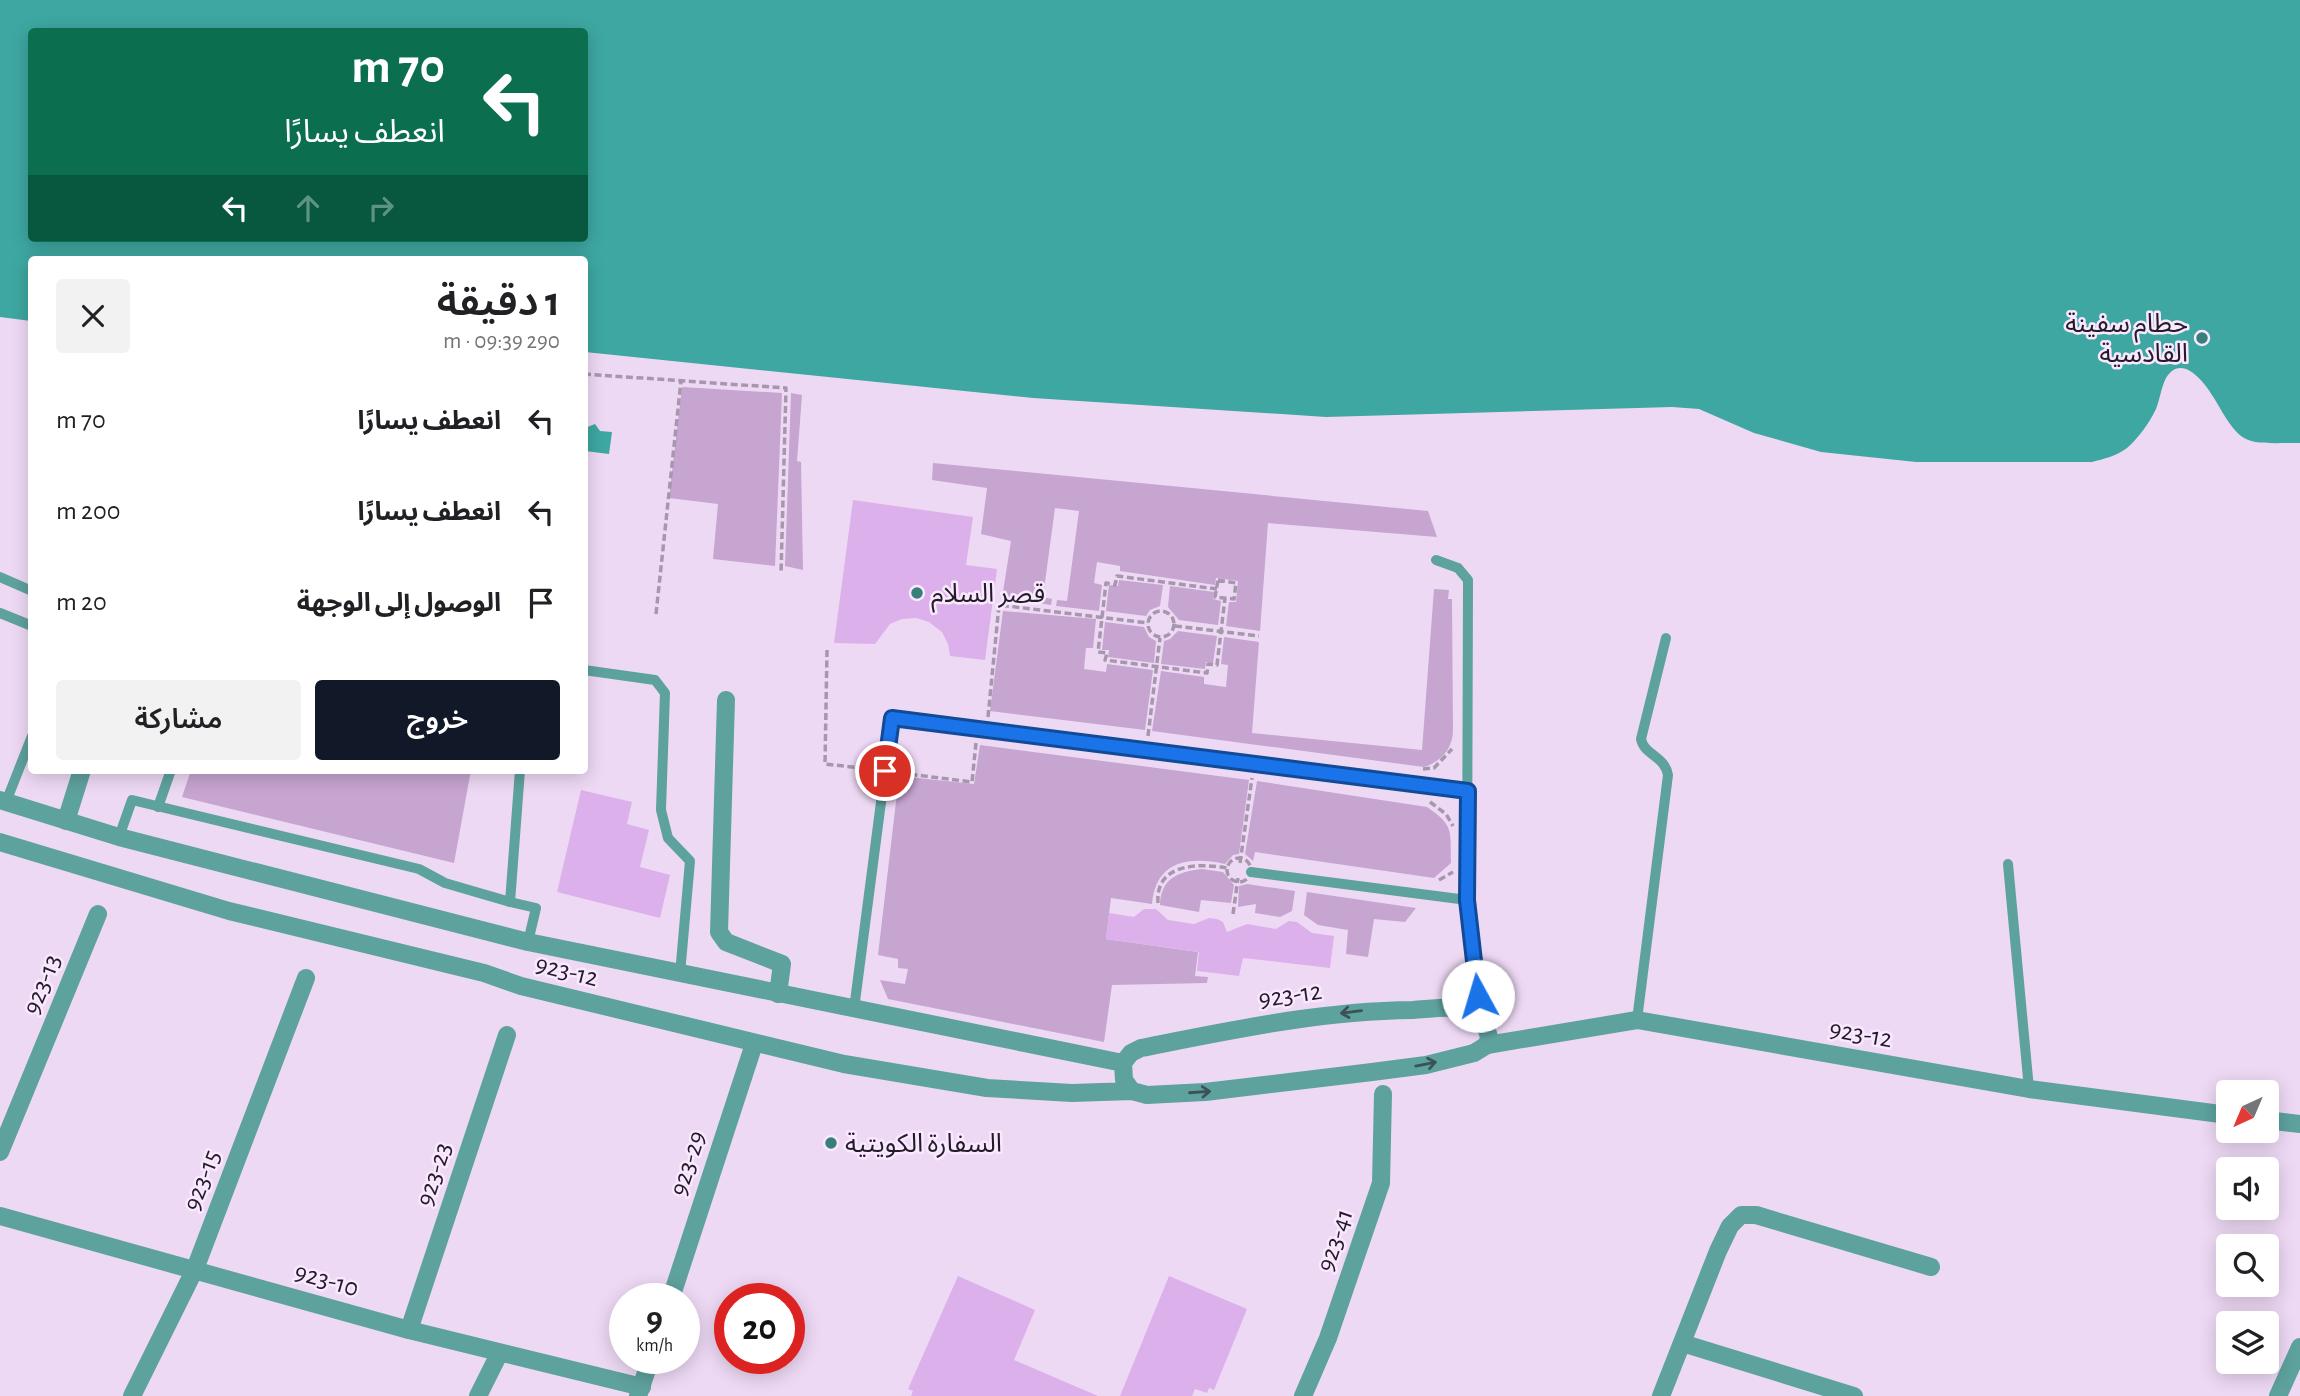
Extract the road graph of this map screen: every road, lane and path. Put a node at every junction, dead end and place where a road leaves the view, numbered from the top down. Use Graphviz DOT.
graph roads {
  1 [pos="588,374"];
  2 [pos="681,381"];
  3 [pos="1436,560"];
  4 [pos="781,573"];
  5 [pos="0,577"];
  6 [pos="28,589"];
  7 [pos="1217,589"];
  8 [pos="1225,598"];
  9 [pos="0,613"];
  10 [pos="656,614"];
  11 [pos="1102,617"];
  12 [pos="1148,623"];
  13 [pos="28,624"];
  14 [pos="1175,626"];
  15 [pos="1221,631"];
  16 [pos="1259,636"];
  17 [pos="1160,638"];
  18 [pos="1666,638"];
  19 [pos="827,650"];
  20 [pos="1156,666"];
  21 [pos="588,671"];
  22 [pos="726,700"];
  23 [pos="1001,719"];
  24 [pos="1135,735"];
  25 [pos="976,742"];
  26 [pos="1454,743"];
  27 [pos="28,745"];
  28 [pos="871,769"];
  29 [pos="1416,769"];
  30 [pos="896,772"];
  31 [pos="81,774"];
  32 [pos="169,774"];
  33 [pos="520,774"];
  34 [pos="1265,779"];
  35 [pos="1468,791"];
  36 [pos="1423,800"];
  37 [pos="3,801"];
  38 [pos="158,807"];
  39 [pos="66,821"];
  40 [pos="1454,836"];
  41 [pos="118,837"];
  42 [pos="0,842"];
  43 [pos="1454,864"];
  44 [pos="2008,864"];
  45 [pos="1227,868"];
  46 [pos="1251,872"];
  47 [pos="1433,881"];
  48 [pos="1467,900"];
  49 [pos="510,902"];
  50 [pos="1157,903"];
  51 [pos="98,914"];
  52 [pos="1233,914"];
  53 [pos="528,942"];
  54 [pos="680,974"];
  55 [pos="306,978"];
  56 [pos="778,994"];
  57 [pos="854,1009"];
  58 [pos="1474,1012"];
  59 [pos="1637,1020"];
  60 [pos="507,1035"];
  61 [pos="754,1044"];
  62 [pos="1487,1045"];
  63 [pos="1123,1063"];
  64 [pos="2029,1089"];
  65 [pos="1132,1091"];
  66 [pos="1382,1094"];
  67 [pos="2216,1113"];
  68 [pos="2297,1118"];
  69 [pos="2279,1119"];
  70 [pos="0,1152"];
  71 [pos="0,1216"];
  72 [pos="1931,1267"];
  73 [pos="195,1269"];
  74 [pos="676,1283"];
  75 [pos="409,1330"];
  76 [pos="1682,1343"];
  77 [pos="2300,1348"];
  78 [pos="499,1353"];
  79 [pos="646,1374"];
  80 [pos="640,1391"];
  81 [pos="132,1396"];
  82 [pos="478,1396"];
  83 [pos="1303,1396"];
  84 [pos="1661,1396"];
  85 [pos="1854,1396"];
  86 [pos="2278,1396"];
  1 -- 2 [label="path"];
  2 -- 4 [label="path"];
  2 -- 10 [label="path"];
  3 -- 35 [label="lane"];
  5 -- 6 [label="lane"];
  7 -- 8 [label="path"];
  7 -- 8 [label="path"];
  7 -- 11 [label="path"];
  8 -- 15 [label="path"];
  9 -- 13 [label="lane"];
  11 -- 12 [label="path"];
  11 -- 20 [label="path"];
  11 -- 23 [label="path"];
  12 -- 14 [label="path"];
  12 -- 17 [label="path"];
  14 -- 15 [label="path"];
  14 -- 17 [label="path"];
  15 -- 16 [label="path"];
  15 -- 20 [label="path"];
  17 -- 20 [label="path"];
  18 -- 59 [label="lane"];
  19 -- 28 [label="path"];
  20 -- 24 [label="path"];
  21 -- 54 [label="lane"];
  22 -- 56 [label="street"];
  25 -- 30 [label="path"];
  26 -- 29 [label="path"];
  27 -- 37 [label="lane"];
  31 -- 39 [label="street"];
  32 -- 38 [label="lane"];
  33 -- 49 [label="lane"];
  34 -- 52 [label="path"];
  35 -- 48 [label="lane"];
  35 -- 57 [label="lane"];
  36 -- 40 [label="path"];
  37 -- 39 [label="street, 923-12"];
  38 -- 41 [label="lane"];
  38 -- 49 [label="lane"];
  39 -- 41 [label="street, 923-12"];
  41 -- 53 [label="street, 923-12"];
  42 -- 61 [label="street, 923-12"];
  43 -- 47 [label="path"];
  44 -- 64 [label="lane"];
  45 -- 50 [label="path"];
  46 -- 48 [label="lane"];
  48 -- 58 [label="lane"];
  49 -- 53 [label="lane"];
  51 -- 70 [label="street, 923-13"];
  53 -- 54 [label="street, 923-12"];
  54 -- 56 [label="street, 923-12"];
  55 -- 73 [label="street, 923-15"];
  56 -- 57 [label="street, 923-12"];
  57 -- 63 [label="street, 923-12"];
  58 -- 62 [label="street"];
  58 -- 63 [label="street, 923-12, one-way"];
  59 -- 62 [label="street, 923-12"];
  59 -- 64 [label="street, 923-12"];
  60 -- 75 [label="street, 923-23"];
  61 -- 65 [label="street, 923-12"];
  61 -- 74 [label="street, 923-29"];
  65 -- 62 [label="street, 923-12, one-way"];
  63 -- 65 [label="street"];
  64 -- 67 [label="street, 923-12"];
  66 -- 83 [label="street, 923-41"];
  68 -- 69 [label="street"];
  71 -- 73 [label="street, 923-10"];
  72 -- 76 [label="street"];
  73 -- 75 [label="street, 923-10"];
  73 -- 81 [label="street, 923-15"];
  75 -- 78 [label="street, 923-10"];
  76 -- 84 [label="street"];
  76 -- 85 [label="street"];
  77 -- 86 [label="street"];
  78 -- 80 [label="street, 923-10"];
  78 -- 82 [label="street"];
  79 -- 80 [label="street"];
}
